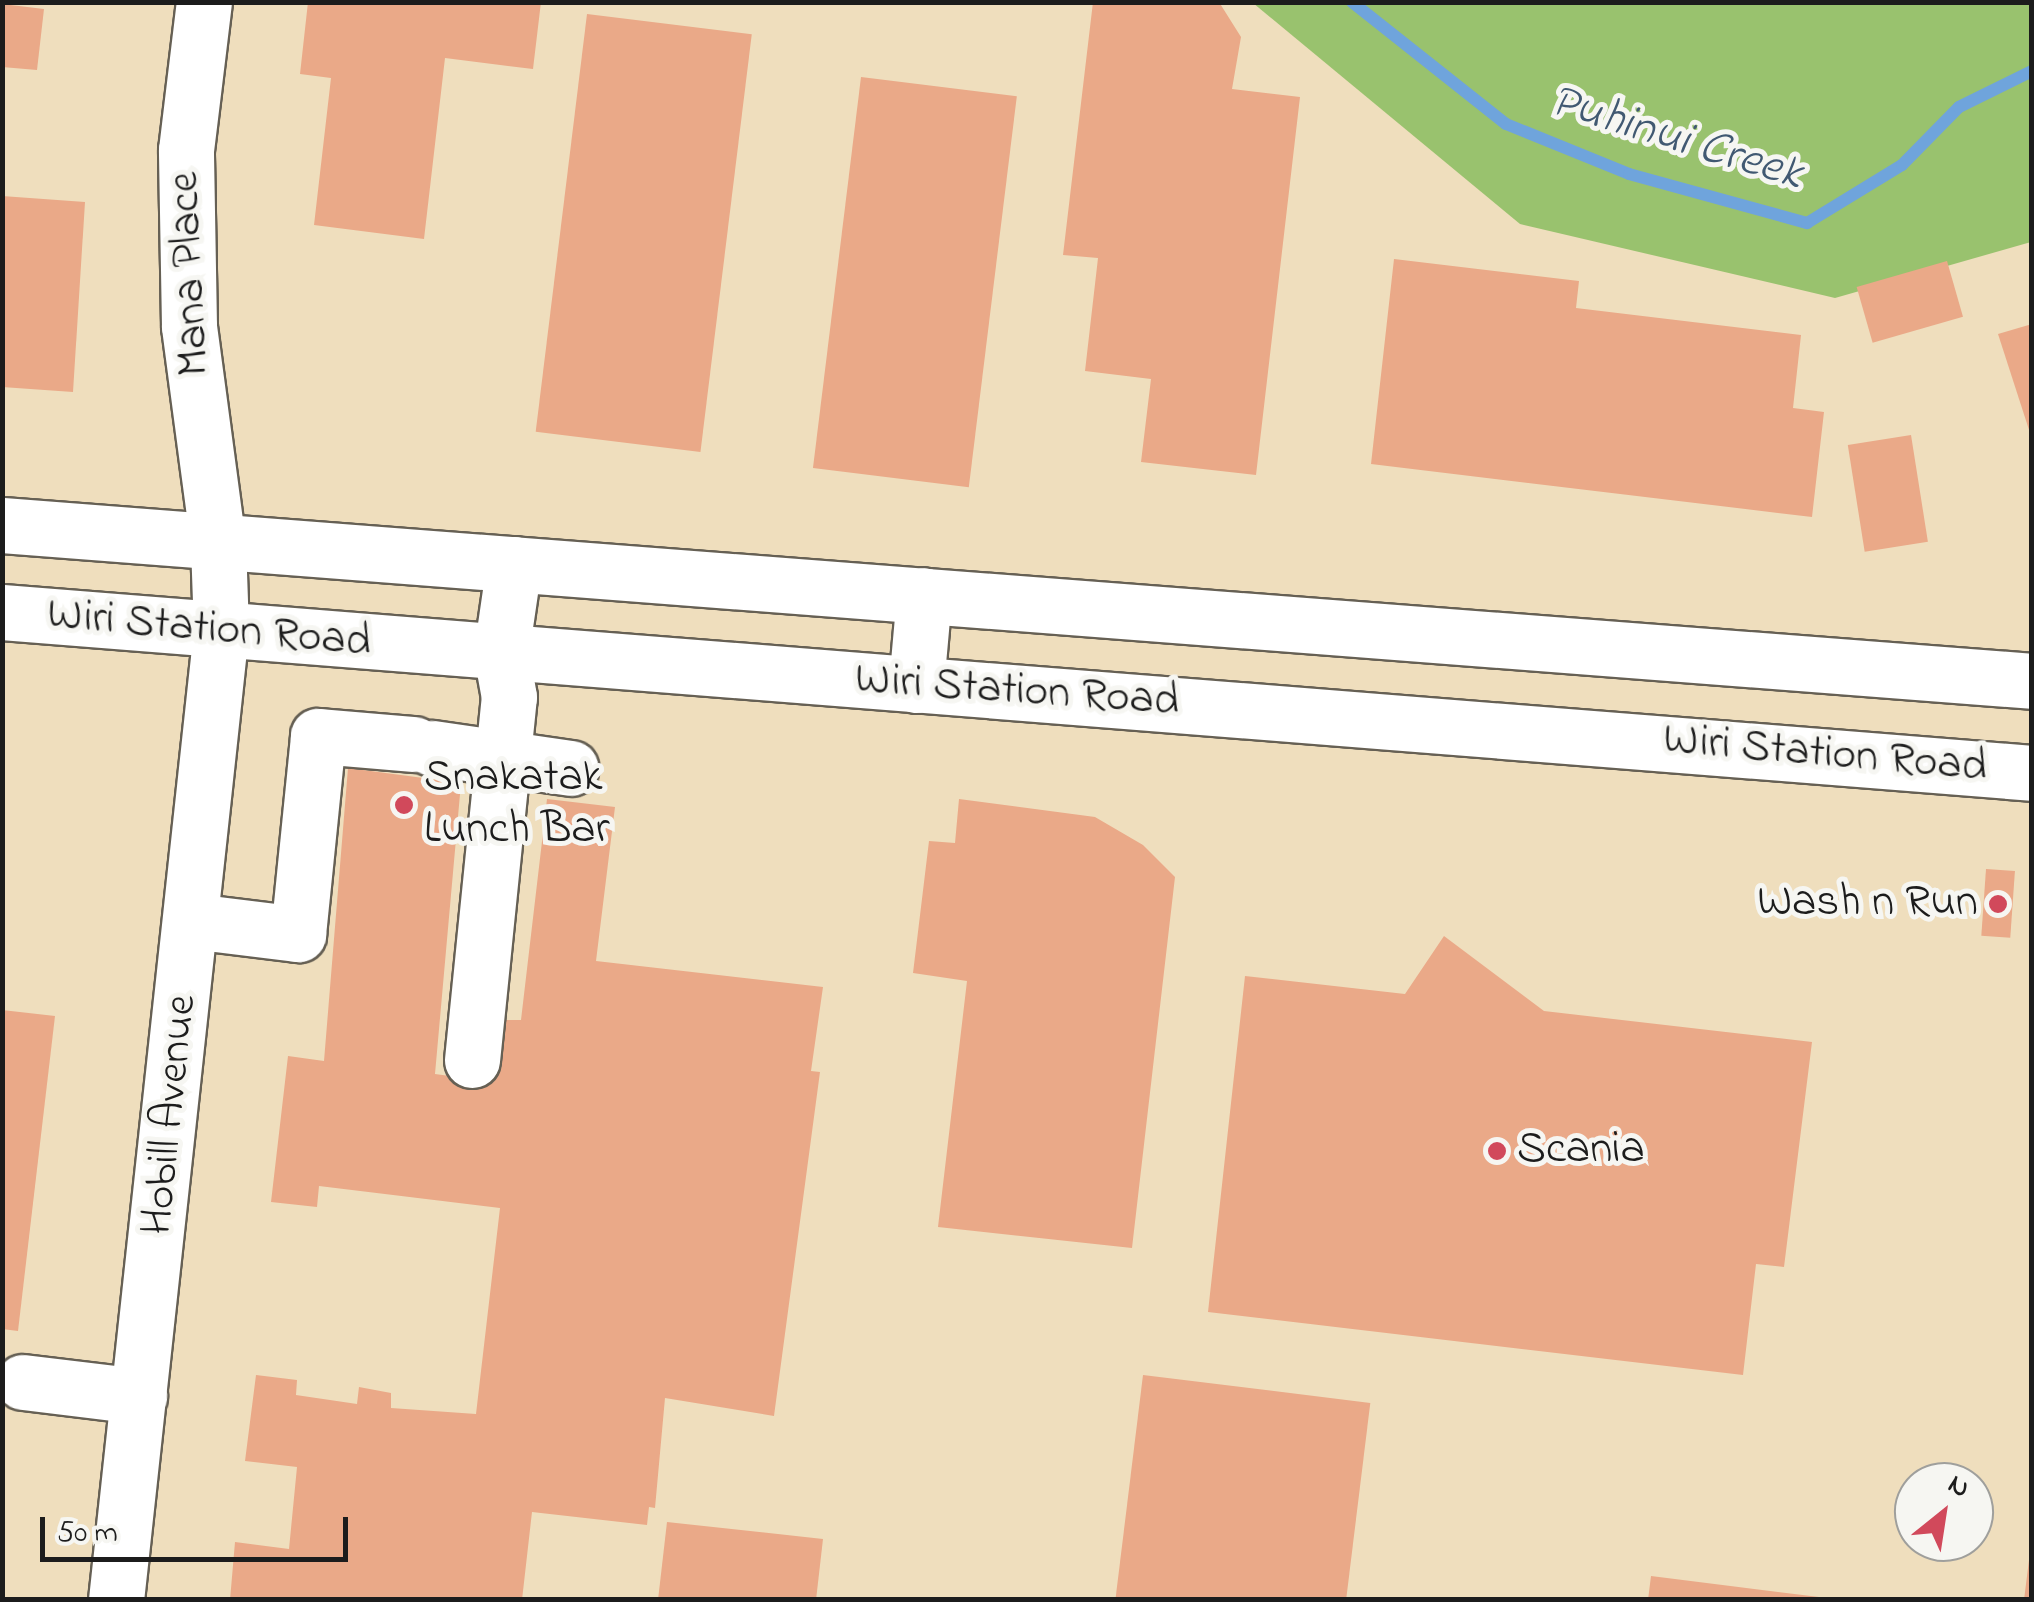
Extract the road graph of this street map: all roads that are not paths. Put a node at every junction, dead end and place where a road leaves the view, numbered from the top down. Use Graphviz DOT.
graph roads {
  1 [pos="204,2"];
  2 [pos="2,524"];
  3 [pos="218,544"];
  4 [pos="514,564"];
  5 [pos="924,596"];
  6 [pos="2,612"];
  7 [pos="1311,625"];
  8 [pos="221,630"];
  9 [pos="502,654"];
  10 [pos="1747,659"];
  11 [pos="2032,681"];
  12 [pos="916,684"];
  13 [pos="1302,713"];
  14 [pos="1736,746"];
  15 [pos="503,758"];
  16 [pos="571,768"];
  17 [pos="2032,773"];
  18 [pos="192,921"];
  19 [pos="472,1060"];
  20 [pos="23,1382"];
  21 [pos="139,1396"];
  22 [pos="116,1600"];
  1 -- 3 [label="main road, Mana Place"];
  2 -- 3 [label="main road, Wiri Station Road"];
  3 -- 4 [label="main road, Wiri Station Road"];
  3 -- 8 [label="main road, Mana Place"];
  4 -- 5 [label="main road, Wiri Station Road"];
  4 -- 9 [label="main road"];
  5 -- 7 [label="main road, Wiri Station Road"];
  5 -- 12 [label="main road"];
  6 -- 8 [label="main road, Wiri Station Road"];
  7 -- 10 [label="main road, Wiri Station Road"];
  7 -- 13 [label="main road"];
  8 -- 9 [label="main road, Wiri Station Road"];
  8 -- 18 [label="main road, Hobill Avenue"];
  9 -- 12 [label="main road, Wiri Station Road"];
  9 -- 15 [label="main road"];
  10 -- 11 [label="main road, Wiri Station Road"];
  10 -- 14 [label="main road"];
  12 -- 13 [label="main road, Wiri Station Road"];
  13 -- 14 [label="main road, Wiri Station Road"];
  14 -- 17 [label="main road, Wiri Station Road"];
  15 -- 16 [label="main road"];
  15 -- 18 [label="main road"];
  15 -- 19 [label="main road"];
  18 -- 21 [label="main road, Hobill Avenue"];
  20 -- 21 [label="main road"];
  21 -- 22 [label="main road, Hobill Avenue"];
}
